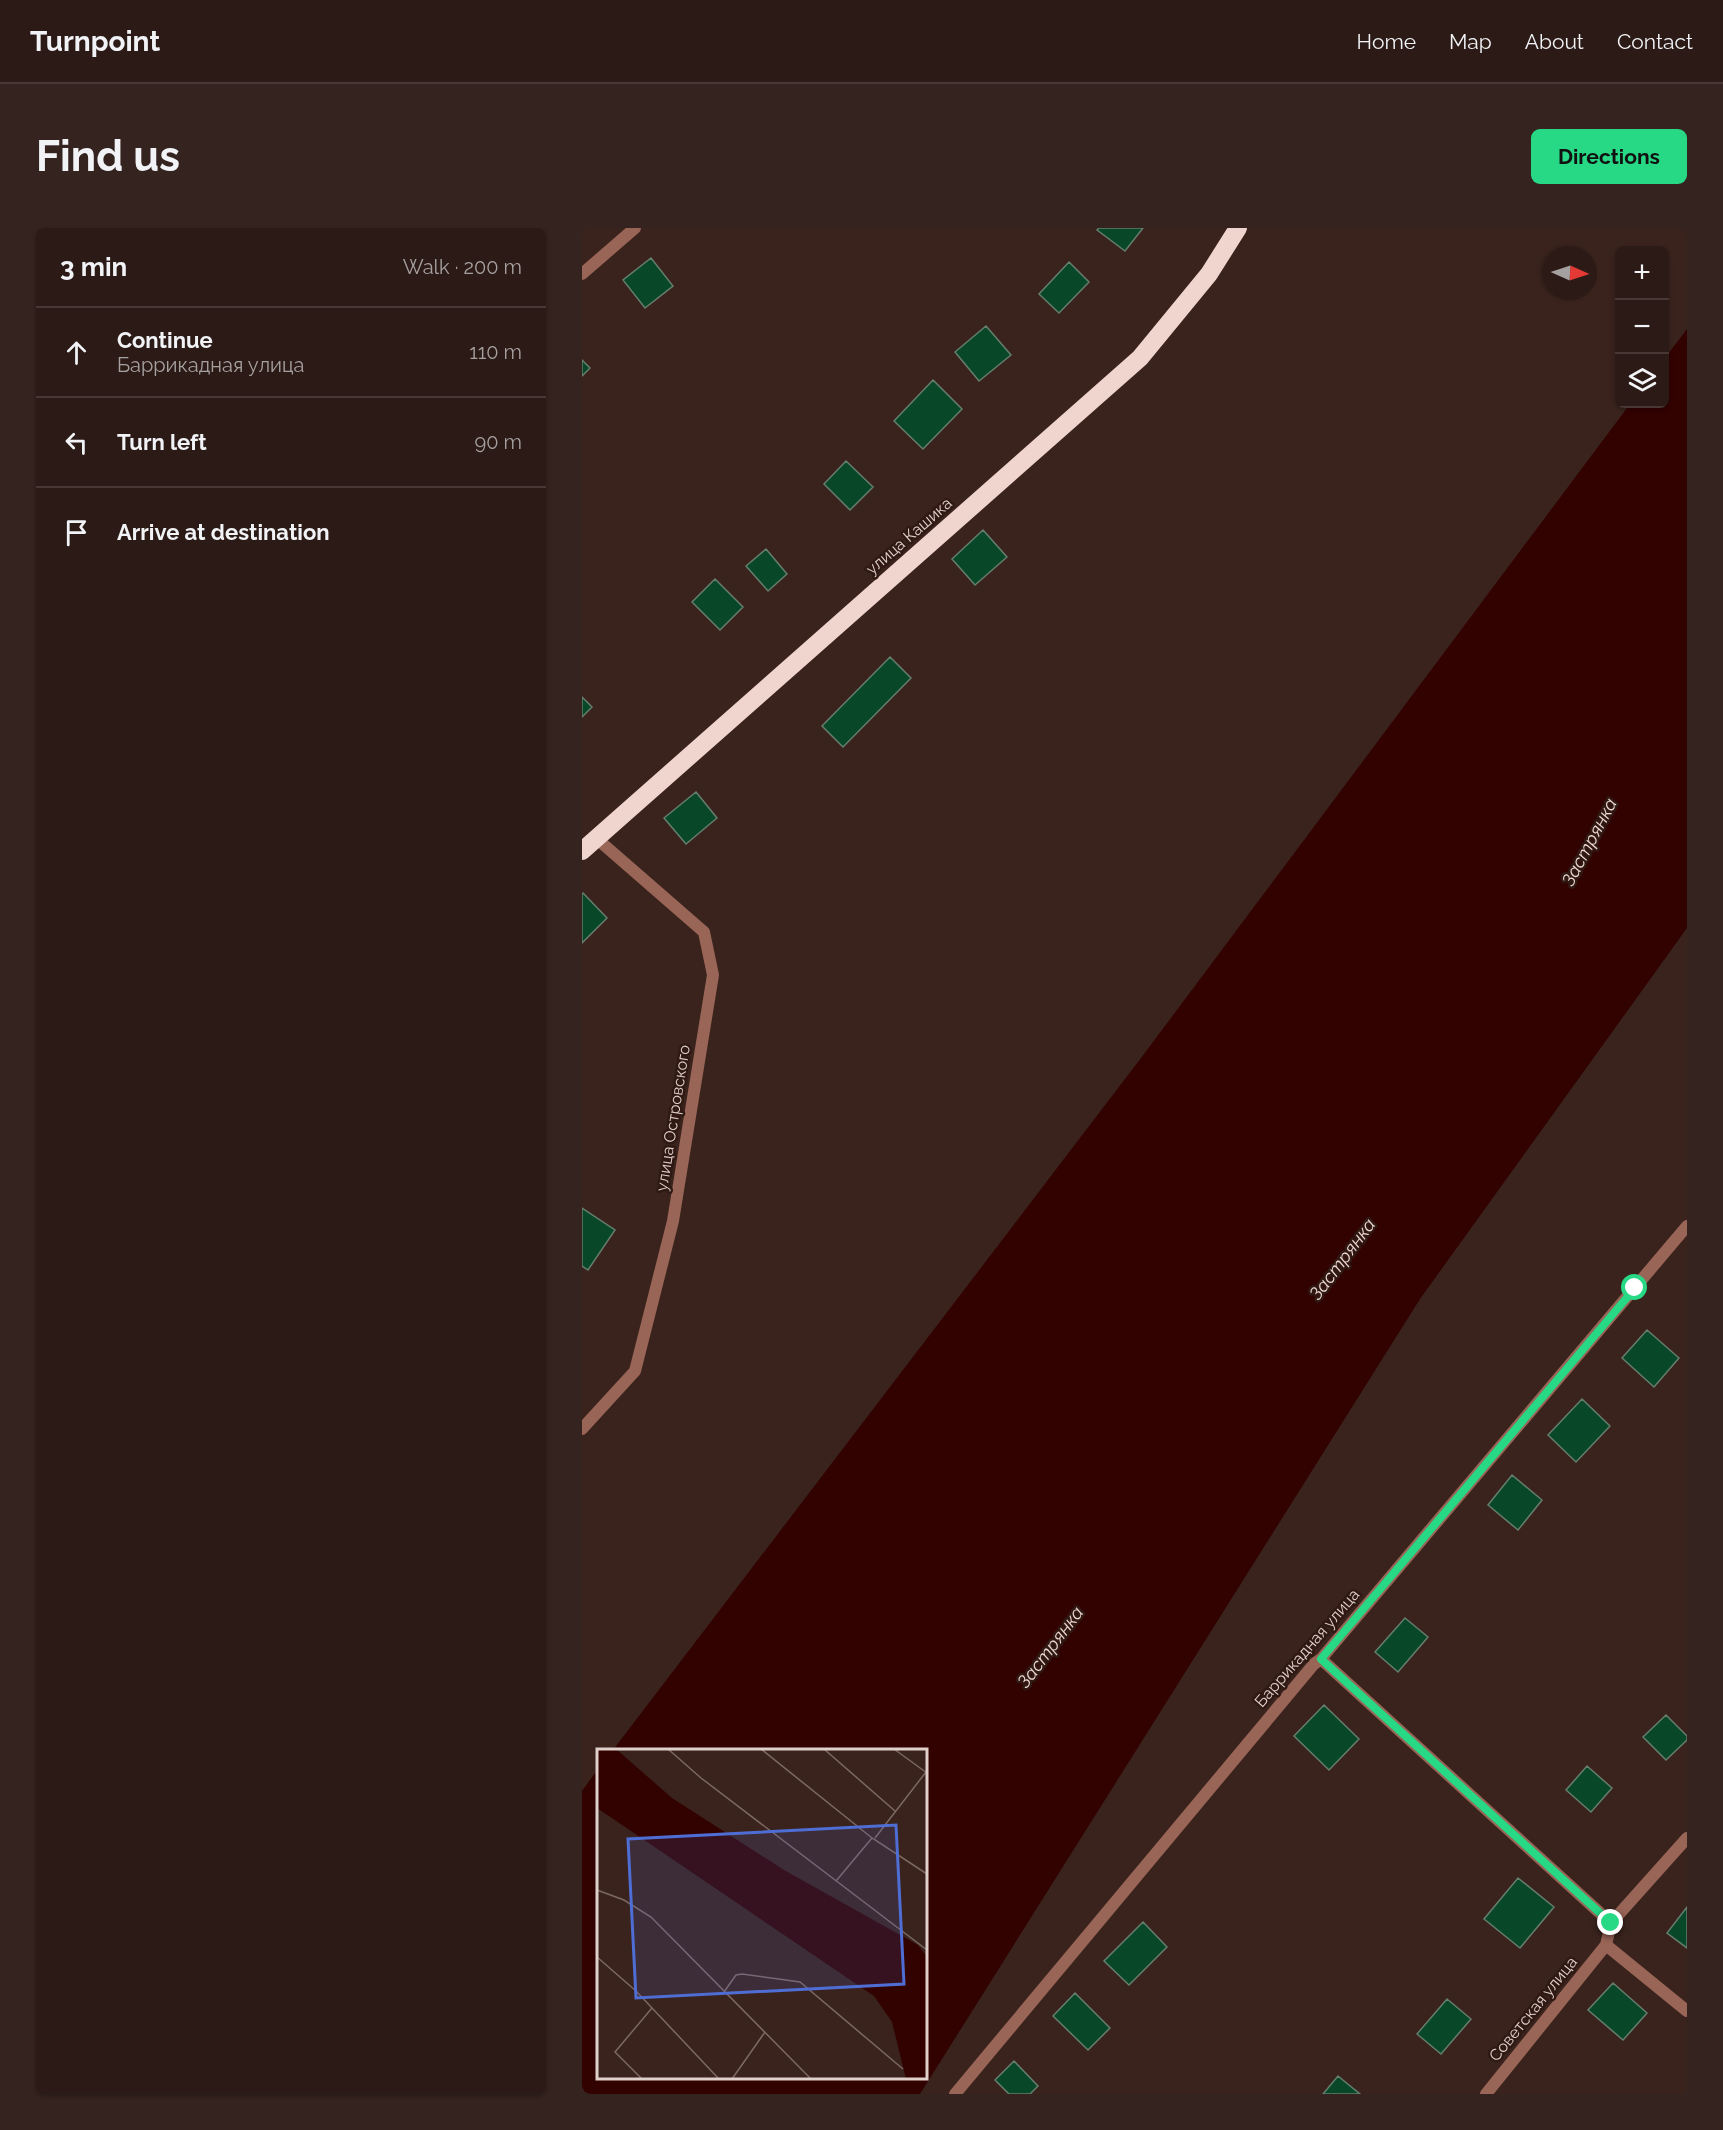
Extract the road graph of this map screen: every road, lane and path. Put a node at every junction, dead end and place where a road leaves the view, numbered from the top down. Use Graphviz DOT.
graph roads {
  1 [pos="635,228"];
  2 [pos="1238,228"];
  3 [pos="582,274"];
  4 [pos="589,844"];
  5 [pos="1687,1227"];
  6 [pos="582,1429"];
  7 [pos="1321,1659"];
  8 [pos="1687,1838"];
  9 [pos="1611,1923"];
  10 [pos="1606,1945"];
  11 [pos="1687,2011"];
  12 [pos="956,2094"];
  13 [pos="1486,2094"];
  1 -- 3 [label="street"];
  2 -- 4 [label="highway, улица Кашика"];
  4 -- 6 [label="street, улица Островского"];
  5 -- 7 [label="street, Баррикадная улица"];
  7 -- 9 [label="street"];
  7 -- 12 [label="street, Баррикадная улица"];
  8 -- 9 [label="street, Советская улица"];
  9 -- 10 [label="street, Советская улица"];
  10 -- 11 [label="street"];
  10 -- 13 [label="street, Советская улица"];
}
